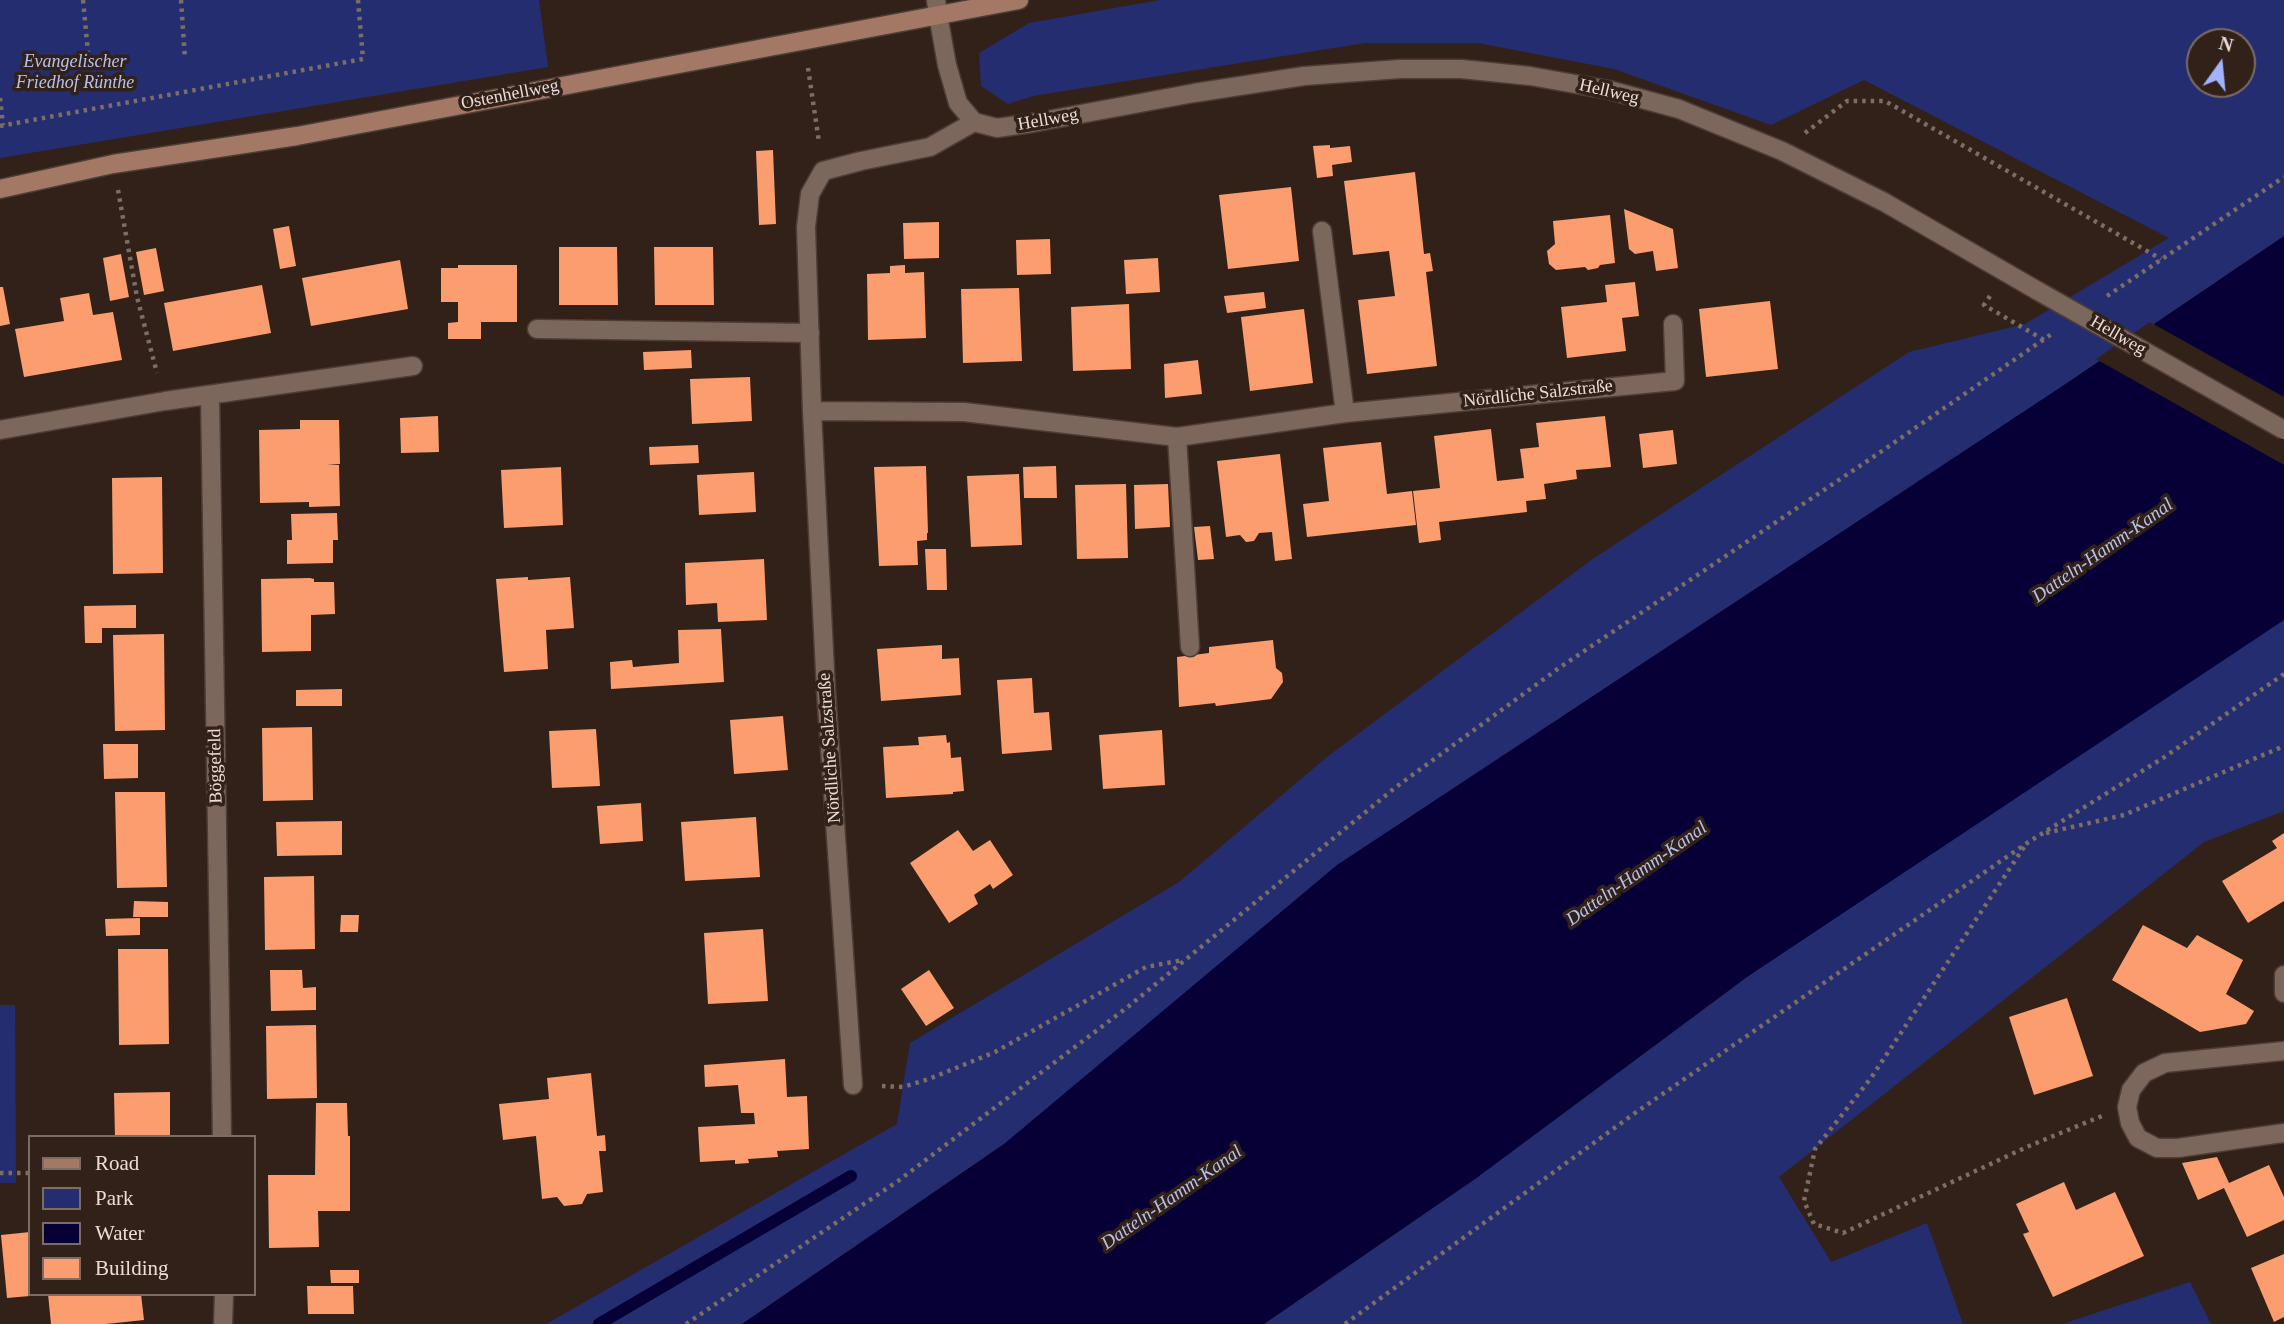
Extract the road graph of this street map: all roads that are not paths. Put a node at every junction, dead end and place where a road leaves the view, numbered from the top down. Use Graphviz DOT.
graph roads {
  1 [pos="1019,0"];
  2 [pos="937,7"];
  3 [pos="974,122"];
  4 [pos="0,190"];
  5 [pos="1322,231"];
  6 [pos="1672,324"];
  7 [pos="537,329"];
  8 [pos="810,332"];
  9 [pos="413,366"];
  10 [pos="210,396"];
  11 [pos="812,411"];
  12 [pos="1345,413"];
  13 [pos="0,430"];
  14 [pos="2284,430"];
  15 [pos="1177,437"];
  16 [pos="1190,647"];
  17 [pos="2284,975"];
  18 [pos="2284,993"];
  19 [pos="2284,1051"];
  20 [pos="853,1085"];
  21 [pos="2284,1133"];
  22 [pos="222,1135"];
  23 [pos="224,1296"];
  24 [pos="223,1324"];
  1 -- 2 [label="main road, Ostenhellweg"];
  2 -- 3 [label="street"];
  2 -- 4 [label="main road, Ostenhellweg"];
  3 -- 8 [label="street, Nördliche Salzstraße"];
  3 -- 14 [label="street, Hellweg, bridge"];
  5 -- 12 [label="street"];
  6 -- 12 [label="street, Nördliche Salzstraße"];
  7 -- 8 [label="street"];
  8 -- 11 [label="street, Nördliche Salzstraße"];
  9 -- 10 [label="street"];
  10 -- 13 [label="street"];
  10 -- 22 [label="street, Böggefeld"];
  11 -- 15 [label="street, Nördliche Salzstraße"];
  11 -- 20 [label="street, Nördliche Salzstraße"];
  12 -- 15 [label="street, Nördliche Salzstraße"];
  15 -- 16 [label="street"];
  17 -- 18 [label="street"];
  19 -- 21 [label="street"];
  23 -- 24 [label="street"];
}
